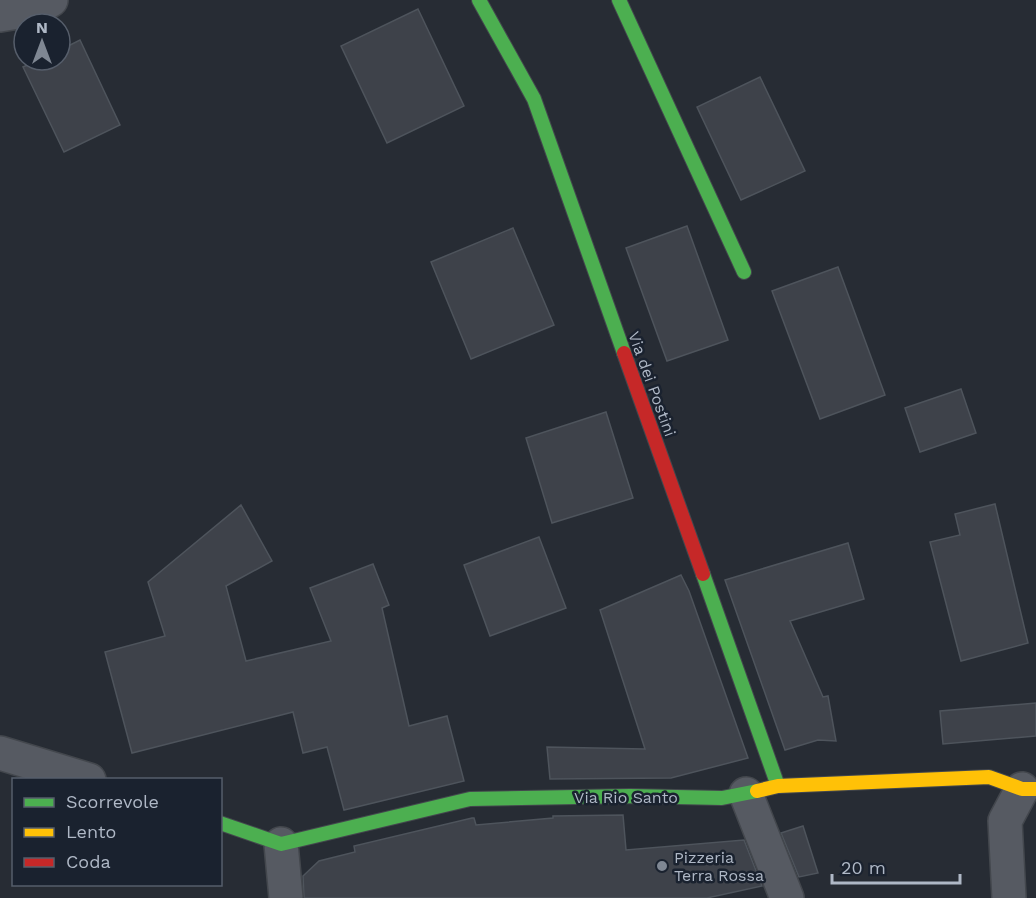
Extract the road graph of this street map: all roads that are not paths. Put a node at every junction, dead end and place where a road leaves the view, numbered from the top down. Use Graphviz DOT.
graph roads {
  1 [pos="51,0"];
  2 [pos="479,0"];
  3 [pos="619,0"];
  4 [pos="0,15"];
  5 [pos="744,272"];
  6 [pos="0,753"];
  7 [pos="81,778"];
  8 [pos="778,786"];
  9 [pos="1029,789"];
  10 [pos="746,794"];
  11 [pos="222,824"];
  12 [pos="281,844"];
  13 [pos="286,898"];
  14 [pos="787,898"];
  15 [pos="1009,898"];
  1 -- 4 [label="street"];
  2 -- 8 [label="street, Via dei Postini"];
  3 -- 5 [label="street"];
  6 -- 7 [label="street"];
  8 -- 9 [label="street, Via Rio Santo"];
  8 -- 10 [label="street, Via Rio Santo"];
  9 -- 15 [label="street"];
  10 -- 12 [label="street, Via Rio Santo"];
  10 -- 14 [label="street"];
  11 -- 12 [label="street"];
  12 -- 13 [label="street"];
}
